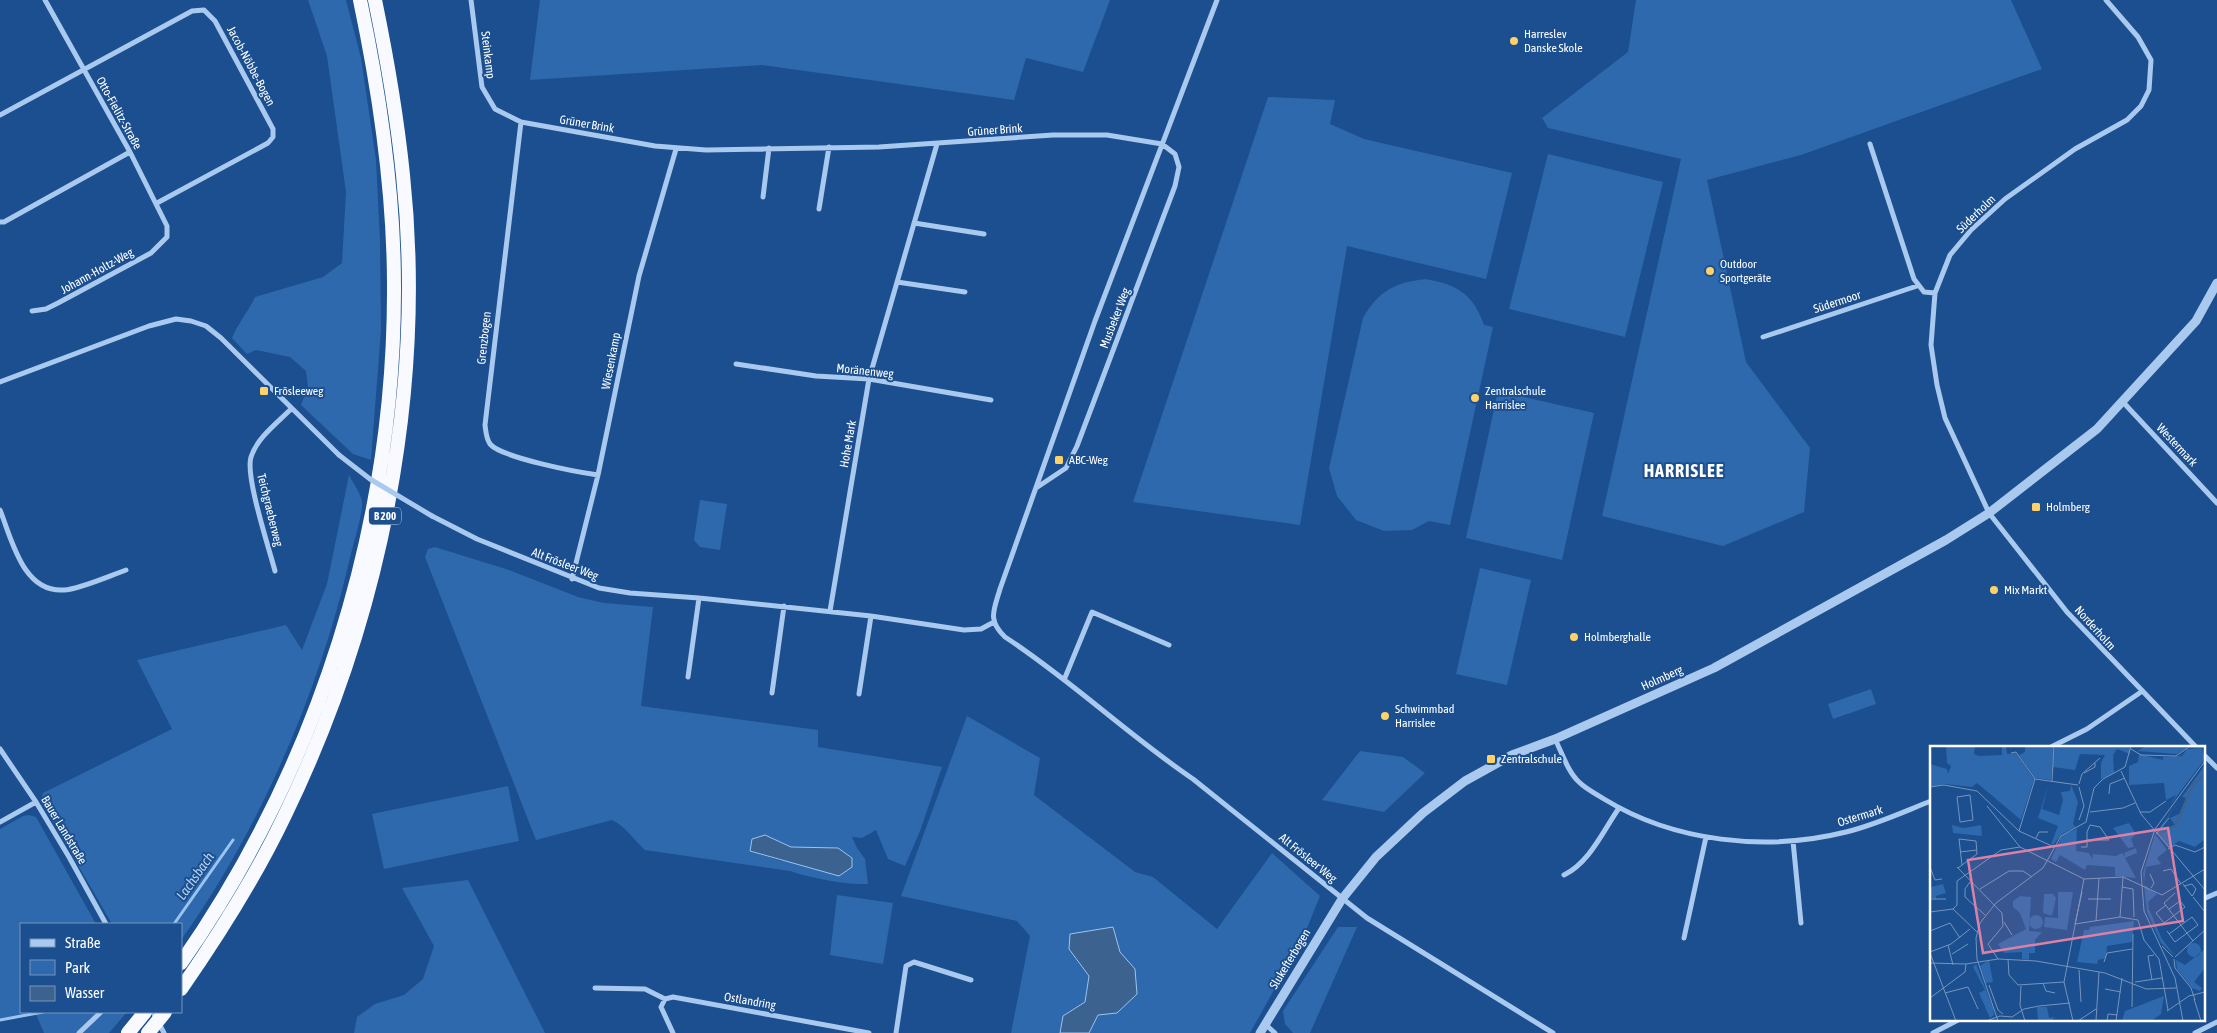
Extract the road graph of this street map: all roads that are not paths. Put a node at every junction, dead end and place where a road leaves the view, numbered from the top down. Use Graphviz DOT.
graph roads {
  1 [pos="45,0"];
  2 [pos="360,0"];
  3 [pos="375,0"];
  4 [pos="471,0"];
  5 [pos="1217,0"];
  6 [pos="2106,0"];
  7 [pos="83,68"];
  8 [pos="495,108"];
  9 [pos="0,115"];
  10 [pos="521,122"];
  11 [pos="937,144"];
  12 [pos="1162,144"];
  13 [pos="1870,144"];
  14 [pos="829,147"];
  15 [pos="769,148"];
  16 [pos="676,149"];
  17 [pos="130,152"];
  18 [pos="763,197"];
  19 [pos="157,203"];
  20 [pos="819,209"];
  21 [pos="0,222"];
  22 [pos="914,223"];
  23 [pos="984,234"];
  24 [pos="167,237"];
  25 [pos="898,282"];
  26 [pos="2217,283"];
  27 [pos="1917,286"];
  28 [pos="965,292"];
  29 [pos="1935,293"];
  30 [pos="32,311"];
  31 [pos="1762,337"];
  32 [pos="736,364"];
  33 [pos="869,380"];
  34 [pos="0,382"];
  35 [pos="991,400"];
  36 [pos="2122,401"];
  37 [pos="291,409"];
  38 [pos="598,475"];
  39 [pos="1036,488"];
  40 [pos="2217,503"];
  41 [pos="0,510"];
  42 [pos="1989,513"];
  43 [pos="126,570"];
  44 [pos="275,571"];
  45 [pos="572,579"];
  46 [pos="699,598"];
  47 [pos="784,606"];
  48 [pos="830,611"];
  49 [pos="871,616"];
  50 [pos="994,622"];
  51 [pos="1169,645"];
  52 [pos="688,678"];
  53 [pos="1064,680"];
  54 [pos="2141,692"];
  55 [pos="772,693"];
  56 [pos="859,694"];
  57 [pos="1555,739"];
  58 [pos="2053,746"];
  59 [pos="2195,746"];
  60 [pos="0,749"];
  61 [pos="2204,755"];
  62 [pos="2217,768"];
  63 [pos="1930,800"];
  64 [pos="36,802"];
  65 [pos="1619,808"];
  66 [pos="0,822"];
  67 [pos="1706,838"];
  68 [pos="1793,840"];
  69 [pos="1564,875"];
  70 [pos="2217,893"];
  71 [pos="1342,899"];
  72 [pos="2204,899"];
  73 [pos="105,923"];
  74 [pos="1801,923"];
  75 [pos="1684,938"];
  76 [pos="182,961"];
  77 [pos="970,980"];
  78 [pos="182,987"];
  79 [pos="595,988"];
  80 [pos="665,999"];
  81 [pos="100,1013"];
  82 [pos="144,1013"];
  83 [pos="154,1013"];
  84 [pos="164,1013"];
  85 [pos="1958,1020"];
  86 [pos="2217,1022"];
  87 [pos="1265,1024"];
  88 [pos="130,1031"];
  89 [pos="80,1033"];
  90 [pos="148,1033"];
  91 [pos="164,1033"];
  92 [pos="673,1033"];
  93 [pos="869,1033"];
  94 [pos="896,1033"];
  95 [pos="1260,1033"];
  96 [pos="1275,1033"];
  97 [pos="1553,1033"];
  98 [pos="1932,1033"];
  99 [pos="2195,1033"];
  1 -- 7 [label="street, Otto-Fielitz-Straße"];
  2 -- 76 [label="highway, B 200"];
  3 -- 78 [label="highway, B 200"];
  4 -- 8 [label="street, Steinkamp"];
  5 -- 12 [label="street, Musbeker Weg"];
  6 -- 29 [label="street, Süderholm"];
  7 -- 9 [label="street"];
  7 -- 17 [label="street, Otto-Fielitz-Straße"];
  7 -- 19 [label="street, Jacob-Nöbbe-Bogen"];
  8 -- 10 [label="street, Grüner Brink"];
  10 -- 16 [label="street, Grüner Brink"];
  10 -- 38 [label="street, Grenzbogen"];
  11 -- 12 [label="street, Grüner Brink"];
  11 -- 14 [label="street, Grüner Brink"];
  11 -- 22 [label="street, Hohe Mark"];
  12 -- 39 [label="street, Musbeker Weg"];
  12 -- 39 [label="street, Musbeker Weg"];
  13 -- 27 [label="street"];
  14 -- 15 [label="street, Grüner Brink"];
  14 -- 20 [label="street"];
  15 -- 16 [label="street, Grüner Brink"];
  15 -- 18 [label="street"];
  16 -- 38 [label="street, Wiesenkamp"];
  17 -- 19 [label="street, Otto-Fielitz-Straße"];
  17 -- 21 [label="street"];
  19 -- 24 [label="street, Otto-Fielitz-Straße"];
  22 -- 23 [label="street"];
  22 -- 25 [label="street, Hohe Mark"];
  24 -- 30 [label="street, Johann-Holtz-Weg"];
  25 -- 28 [label="street"];
  25 -- 33 [label="street, Hohe Mark"];
  26 -- 36 [label="street, Holmberg"];
  27 -- 29 [label="street"];
  27 -- 31 [label="street, Südermoor"];
  29 -- 42 [label="street, Süderholm"];
  32 -- 33 [label="street, Moränenweg"];
  33 -- 35 [label="street, Moränenweg"];
  33 -- 48 [label="street, Hohe Mark"];
  34 -- 37 [label="street"];
  36 -- 40 [label="street, Westermark"];
  36 -- 42 [label="street, Holmberg"];
  37 -- 44 [label="street, Teichgraeberweg"];
  37 -- 45 [label="street, Alt Frösleer Weg, bridge"];
  38 -- 45 [label="street, Wiesenkamp"];
  39 -- 50 [label="street, Musbeker Weg"];
  41 -- 43 [label="street"];
  42 -- 54 [label="street, Norderholm"];
  42 -- 57 [label="street, Holmberg"];
  45 -- 46 [label="street, Alt Frösleer Weg"];
  46 -- 47 [label="street, Alt Frösleer Weg"];
  46 -- 52 [label="street"];
  47 -- 48 [label="street, Alt Frösleer Weg"];
  47 -- 55 [label="street"];
  48 -- 49 [label="street, Alt Frösleer Weg"];
  49 -- 50 [label="street, Alt Frösleer Weg"];
  49 -- 56 [label="street"];
  50 -- 53 [label="street, Alt Frösleer Weg"];
  51 -- 53 [label="street"];
  53 -- 71 [label="street, Alt Frösleer Weg"];
  54 -- 58 [label="street"];
  54 -- 59 [label="street, Norderholm"];
  57 -- 65 [label="street, Ostermark"];
  57 -- 71 [label="street, Holmberg"];
  60 -- 64 [label="street, Bauer Landstraße"];
  61 -- 62 [label="street"];
  63 -- 68 [label="street, Ostermark"];
  64 -- 66 [label="street"];
  64 -- 73 [label="street, Bauer Landstraße"];
  65 -- 67 [label="street, Ostermark"];
  65 -- 69 [label="street"];
  67 -- 68 [label="street, Ostermark"];
  67 -- 75 [label="street"];
  68 -- 74 [label="street"];
  70 -- 72 [label="street"];
  71 -- 87 [label="street, Slukefterbogen"];
  71 -- 97 [label="street, Alt Frösleer Weg"];
  77 -- 94 [label="street"];
  79 -- 80 [label="street"];
  80 -- 92 [label="street"];
  80 -- 93 [label="street, Ostlandring"];
  81 -- 89 [label="street"];
  82 -- 88 [label="highway"];
  83 -- 91 [label="street"];
  84 -- 90 [label="highway, bridge"];
  85 -- 98 [label="street"];
  86 -- 99 [label="street"];
  87 -- 95 [label="street, Slukefterbogen"];
  87 -- 96 [label="street"];
}
